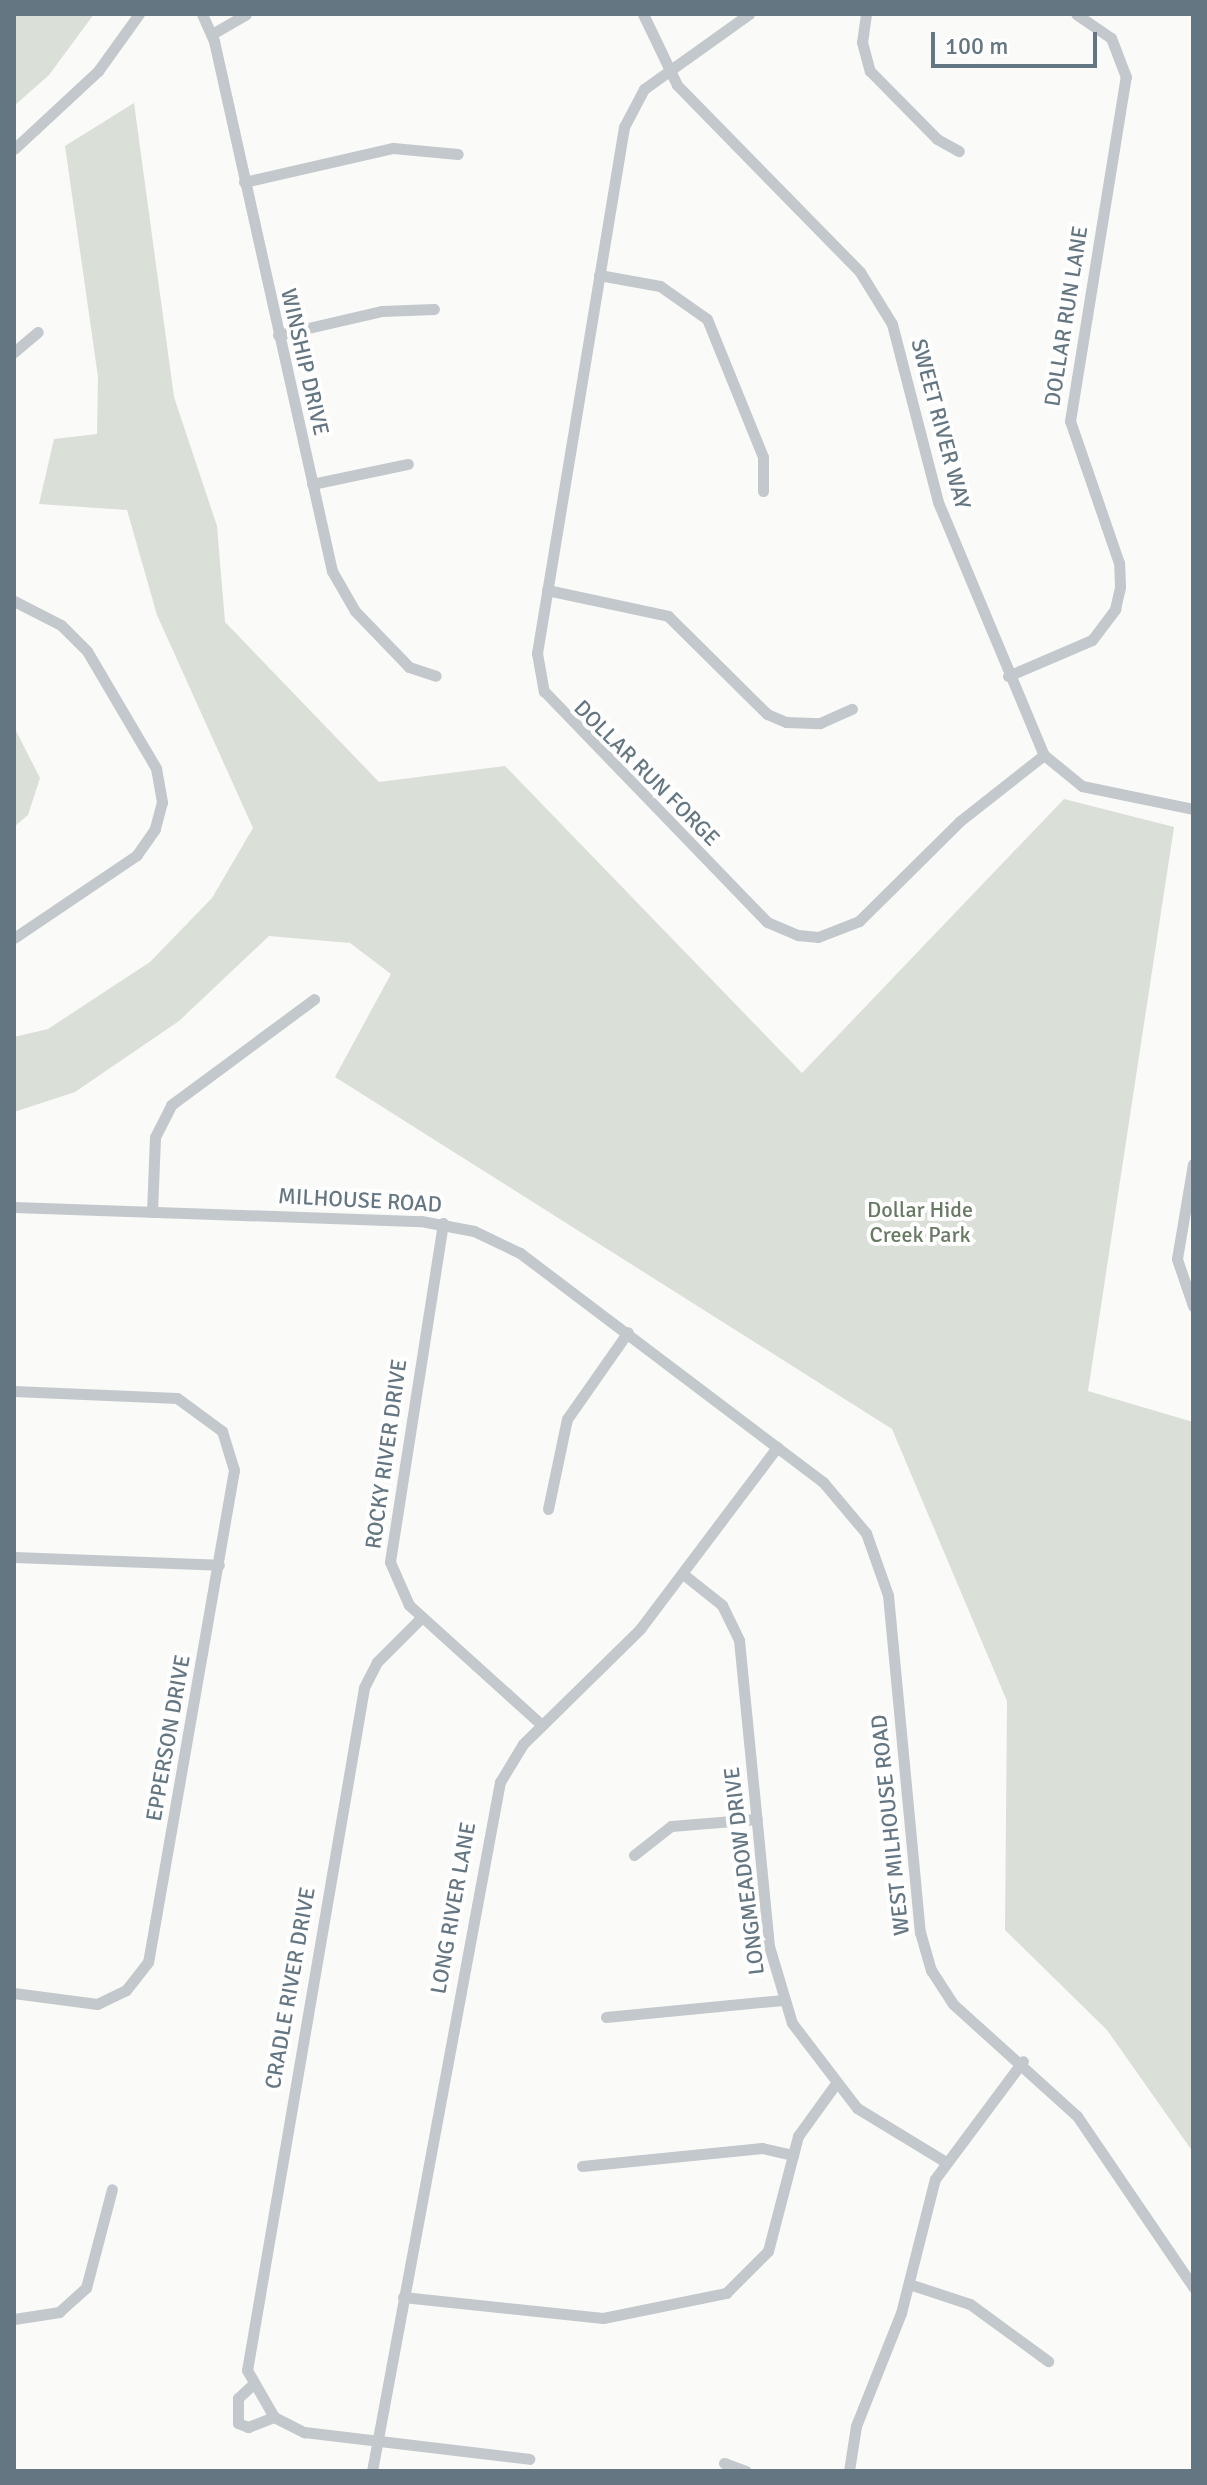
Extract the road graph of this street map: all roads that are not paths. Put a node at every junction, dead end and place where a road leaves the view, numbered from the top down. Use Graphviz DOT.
graph roads {
  1 [pos="139,14"];
  2 [pos="202,14"];
  3 [pos="246,14"];
  4 [pos="643,14"];
  5 [pos="749,14"];
  6 [pos="866,14"];
  7 [pos="1076,14"];
  8 [pos="212,34"];
  9 [pos="669,71"];
  10 [pos="14,149"];
  11 [pos="959,151"];
  12 [pos="458,154"];
  13 [pos="244,182"];
  14 [pos="599,275"];
  15 [pos="434,309"];
  16 [pos="38,332"];
  17 [pos="278,335"];
  18 [pos="14,352"];
  19 [pos="408,464"];
  20 [pos="312,484"];
  21 [pos="763,491"];
  22 [pos="547,590"];
  23 [pos="14,601"];
  24 [pos="436,676"];
  25 [pos="1008,676"];
  26 [pos="852,709"];
  27 [pos="1044,755"];
  28 [pos="1193,809"];
  29 [pos="14,938"];
  30 [pos="314,999"];
  31 [pos="1193,1164"];
  32 [pos="14,1207"];
  33 [pos="152,1212"];
  34 [pos="443,1223"];
  35 [pos="1193,1306"];
  36 [pos="628,1332"];
  37 [pos="14,1391"];
  38 [pos="777,1447"];
  39 [pos="548,1509"];
  40 [pos="14,1557"];
  41 [pos="219,1565"];
  42 [pos="683,1574"];
  43 [pos="422,1617"];
  44 [pos="542,1725"];
  45 [pos="757,1819"];
  46 [pos="634,1855"];
  47 [pos="14,1993"];
  48 [pos="783,2000"];
  49 [pos="606,2017"];
  50 [pos="1023,2061"];
  51 [pos="834,2086"];
  52 [pos="793,2155"];
  53 [pos="944,2161"];
  54 [pos="582,2166"];
  55 [pos="112,2189"];
  56 [pos="909,2284"];
  57 [pos="1193,2287"];
  58 [pos="403,2297"];
  59 [pos="14,2319"];
  60 [pos="1048,2361"];
  61 [pos="251,2386"];
  62 [pos="274,2417"];
  63 [pos="377,2442"];
  64 [pos="529,2459"];
  65 [pos="724,2463"];
  66 [pos="372,2471"];
  67 [pos="746,2471"];
  68 [pos="849,2471"];
  1 -- 10 [label="street"];
  2 -- 8 [label="street, WINSHIP DRIVE"];
  3 -- 8 [label="street"];
  4 -- 9 [label="street, SWEET RIVER WAY"];
  5 -- 9 [label="street, DOLLAR RUN FORGE"];
  6 -- 11 [label="street"];
  7 -- 25 [label="street, DOLLAR RUN LANE"];
  8 -- 13 [label="street, WINSHIP DRIVE"];
  9 -- 14 [label="street, DOLLAR RUN FORGE"];
  9 -- 25 [label="street, SWEET RIVER WAY"];
  12 -- 13 [label="street"];
  13 -- 17 [label="street, WINSHIP DRIVE"];
  14 -- 21 [label="street"];
  14 -- 22 [label="street, DOLLAR RUN FORGE"];
  15 -- 17 [label="street"];
  16 -- 18 [label="street"];
  17 -- 20 [label="street, WINSHIP DRIVE"];
  19 -- 20 [label="street"];
  20 -- 24 [label="street, WINSHIP DRIVE"];
  22 -- 26 [label="street"];
  22 -- 27 [label="street, DOLLAR RUN FORGE"];
  23 -- 29 [label="street"];
  25 -- 27 [label="street, SWEET RIVER WAY"];
  27 -- 28 [label="street, SWEET RIVER WAY"];
  30 -- 33 [label="street"];
  31 -- 35 [label="street"];
  32 -- 33 [label="street, MILHOUSE ROAD"];
  33 -- 34 [label="street, MILHOUSE ROAD"];
  34 -- 36 [label="street, MILHOUSE ROAD"];
  34 -- 43 [label="street, ROCKY RIVER DRIVE"];
  36 -- 38 [label="street, MILHOUSE ROAD"];
  36 -- 39 [label="street"];
  37 -- 41 [label="street, EPPERSON DRIVE"];
  38 -- 42 [label="street, LONG RIVER LANE"];
  38 -- 50 [label="street, WEST MILHOUSE ROAD"];
  40 -- 41 [label="street"];
  41 -- 47 [label="street, EPPERSON DRIVE"];
  42 -- 44 [label="street, LONG RIVER LANE"];
  42 -- 45 [label="street, LONGMEADOW DRIVE"];
  43 -- 44 [label="street, ROCKY RIVER DRIVE"];
  43 -- 61 [label="street, CRADLE RIVER DRIVE"];
  44 -- 58 [label="street, LONG RIVER LANE"];
  45 -- 46 [label="street"];
  45 -- 48 [label="street, LONGMEADOW DRIVE"];
  48 -- 49 [label="street"];
  48 -- 51 [label="street, LONGMEADOW DRIVE"];
  50 -- 53 [label="street"];
  50 -- 57 [label="street, WEST MILHOUSE ROAD"];
  51 -- 52 [label="street"];
  51 -- 53 [label="street, LONGMEADOW DRIVE"];
  52 -- 54 [label="street"];
  52 -- 58 [label="street"];
  53 -- 56 [label="street"];
  55 -- 59 [label="street"];
  56 -- 60 [label="street"];
  56 -- 68 [label="street"];
  58 -- 63 [label="street, LONG RIVER LANE"];
  61 -- 62 [label="street"];
  61 -- 62 [label="street, CRADLE RIVER DRIVE"];
  62 -- 63 [label="street"];
  63 -- 64 [label="street"];
  63 -- 66 [label="street, LONG RIVER LANE"];
  65 -- 67 [label="street"];
}
